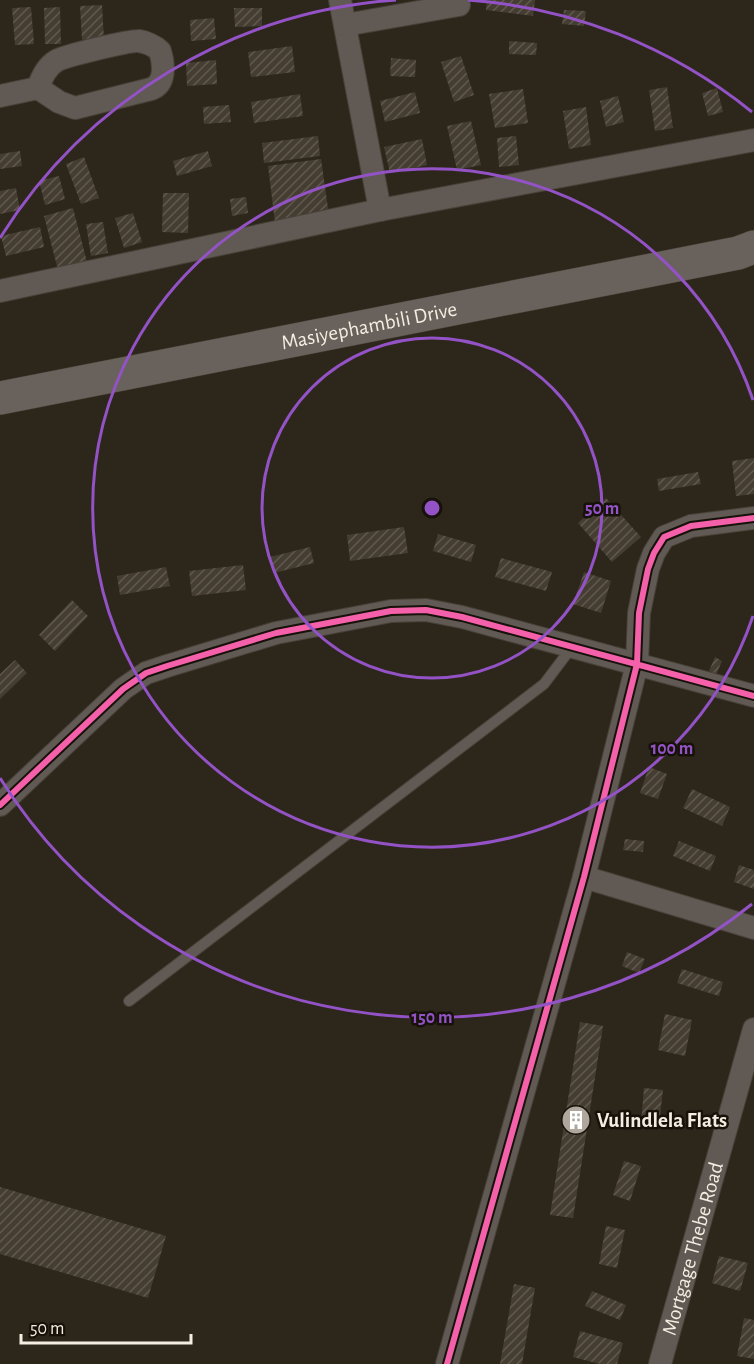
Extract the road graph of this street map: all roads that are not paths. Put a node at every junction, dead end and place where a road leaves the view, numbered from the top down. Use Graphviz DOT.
graph roads {
  1 [pos="340,0"];
  2 [pos="459,4"];
  3 [pos="345,26"];
  4 [pos="38,88"];
  5 [pos="0,96"];
  6 [pos="754,140"];
  7 [pos="380,210"];
  8 [pos="749,251"];
  9 [pos="0,291"];
  10 [pos="0,398"];
  11 [pos="754,518"];
  12 [pos="572,647"];
  13 [pos="637,664"];
  14 [pos="754,696"];
  15 [pos="0,806"];
  16 [pos="584,877"];
  17 [pos="754,928"];
  18 [pos="129,1000"];
  19 [pos="754,1029"];
  20 [pos="447,1364"];
  21 [pos="660,1364"];
  1 -- 3 [label="street"];
  2 -- 3 [label="street"];
  3 -- 7 [label="street"];
  4 -- 4 [label="street"];
  4 -- 5 [label="street"];
  6 -- 7 [label="street"];
  7 -- 9 [label="street"];
  8 -- 10 [label="main road, Masiyephambili Drive"];
  11 -- 13 [label="street"];
  12 -- 13 [label="street"];
  12 -- 15 [label="street"];
  12 -- 18 [label="lane"];
  13 -- 14 [label="street"];
  13 -- 16 [label="street"];
  16 -- 17 [label="street"];
  16 -- 20 [label="street"];
  19 -- 21 [label="street, Mortgage Thebe Road"];
}
